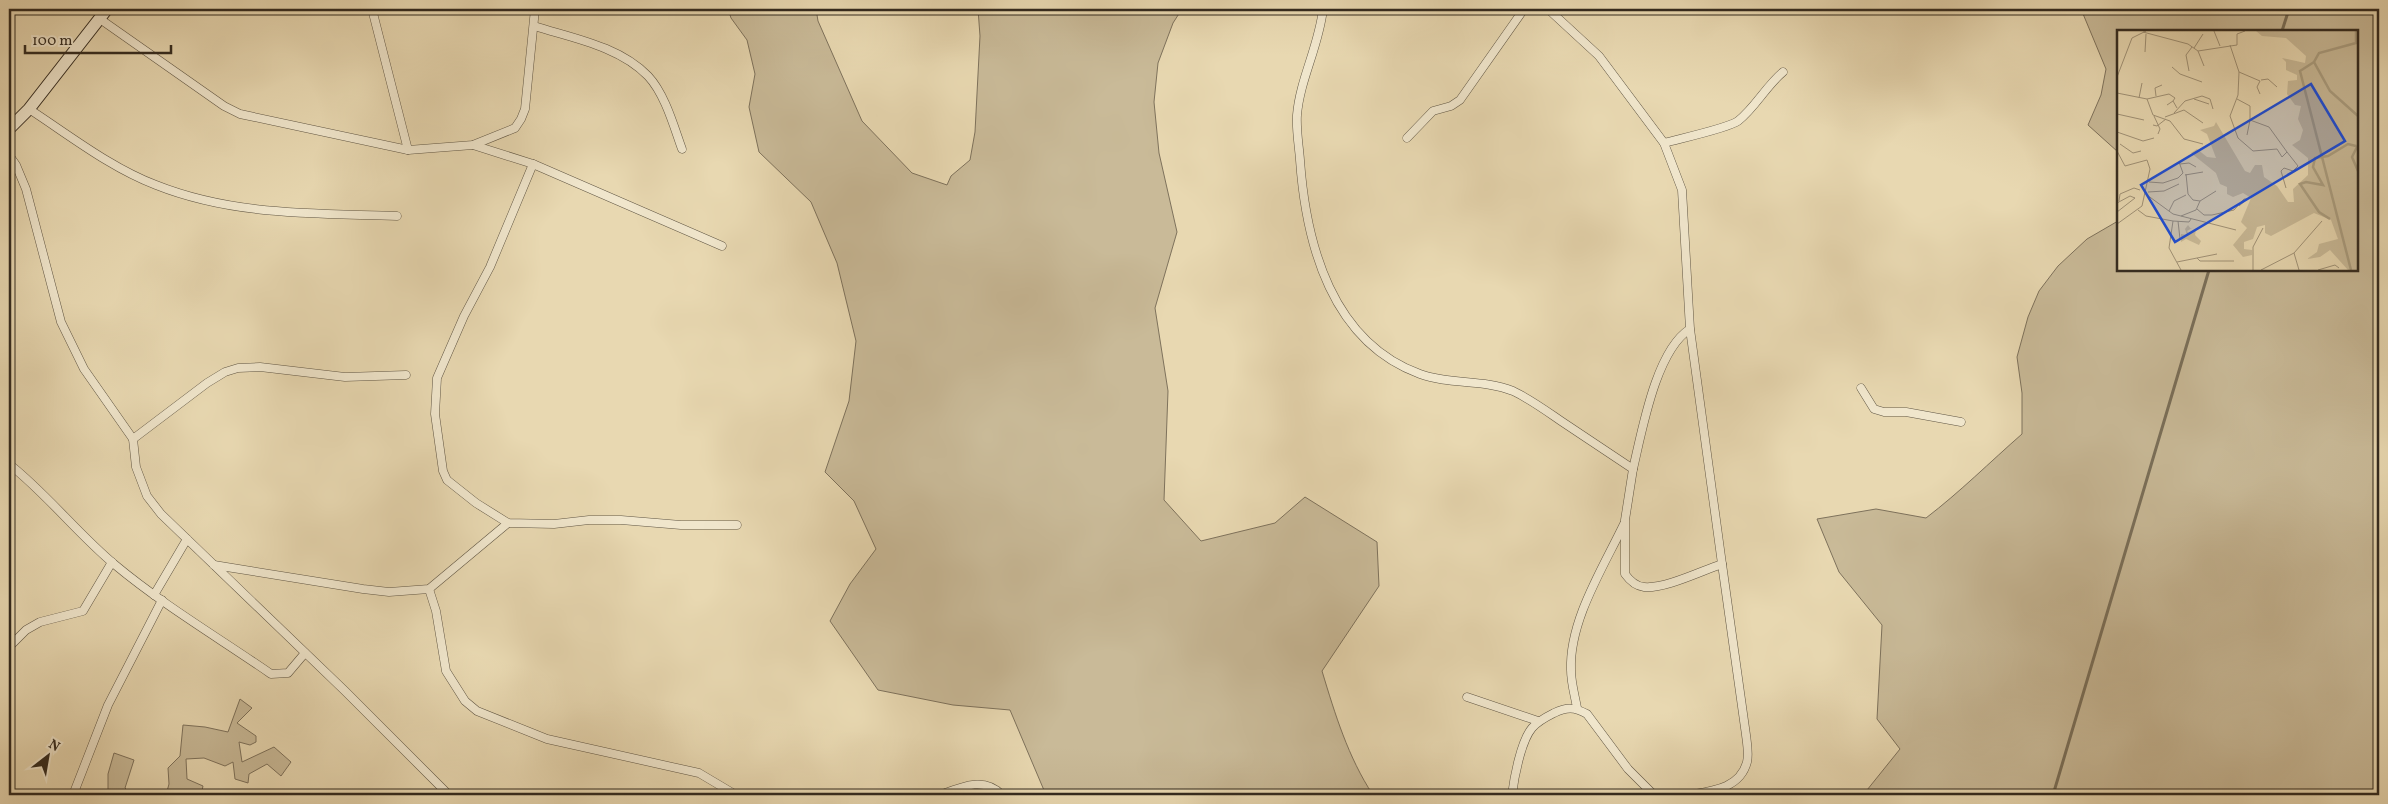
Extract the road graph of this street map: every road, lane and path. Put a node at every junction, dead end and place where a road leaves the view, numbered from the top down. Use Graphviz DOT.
graph roads {
  1 [pos="107,9"];
  2 [pos="535,9"];
  3 [pos="1323,9"];
  4 [pos="1524,9"];
  5 [pos="1548,9"];
  6 [pos="373,13"];
  7 [pos="100,18"];
  8 [pos="534,26"];
  9 [pos="1783,72"];
  10 [pos="29,108"];
  11 [pos="9,130"];
  12 [pos="1407,138"];
  13 [pos="1664,143"];
  14 [pos="473,145"];
  15 [pos="682,149"];
  16 [pos="408,150"];
  17 [pos="9,155"];
  18 [pos="533,164"];
  19 [pos="397,216"];
  20 [pos="722,246"];
  21 [pos="1690,329"];
  22 [pos="406,375"];
  23 [pos="1861,388"];
  24 [pos="1961,422"];
  25 [pos="133,438"];
  26 [pos="9,464"];
  27 [pos="1634,469"];
  28 [pos="1625,520"];
  29 [pos="508,523"];
  30 [pos="737,526"];
  31 [pos="187,539"];
  32 [pos="112,562"];
  33 [pos="1722,564"];
  34 [pos="214,565"];
  35 [pos="429,589"];
  36 [pos="154,595"];
  37 [pos="162,600"];
  38 [pos="9,647"];
  39 [pos="305,653"];
  40 [pos="1467,697"];
  41 [pos="1577,708"];
  42 [pos="1538,721"];
  43 [pos="73,795"];
  44 [pos="449,795"];
  45 [pos="736,795"];
  46 [pos="940,795"];
  47 [pos="1002,795"];
  48 [pos="1512,795"];
  49 [pos="1654,795"];
  50 [pos="1688,795"];
  1 -- 7 [label="street"];
  2 -- 8 [label="street"];
  3 -- 27 [label="street"];
  4 -- 12 [label="street"];
  5 -- 13 [label="street"];
  6 -- 16 [label="street"];
  7 -- 10 [label="street"];
  7 -- 16 [label="street"];
  8 -- 14 [label="street"];
  8 -- 15 [label="street"];
  9 -- 13 [label="street"];
  10 -- 11 [label="street"];
  10 -- 19 [label="street"];
  13 -- 21 [label="street"];
  14 -- 16 [label="street"];
  14 -- 18 [label="street"];
  17 -- 25 [label="street"];
  18 -- 20 [label="street"];
  18 -- 29 [label="street"];
  21 -- 27 [label="street"];
  21 -- 33 [label="street"];
  22 -- 25 [label="street"];
  23 -- 24 [label="street"];
  25 -- 31 [label="street"];
  26 -- 32 [label="street"];
  27 -- 28 [label="street"];
  28 -- 33 [label="street"];
  28 -- 41 [label="street"];
  29 -- 30 [label="street"];
  29 -- 35 [label="street"];
  31 -- 34 [label="street"];
  31 -- 36 [label="street"];
  32 -- 36 [label="street"];
  32 -- 38 [label="street"];
  33 -- 50 [label="street"];
  34 -- 35 [label="street"];
  34 -- 39 [label="street"];
  35 -- 45 [label="street"];
  36 -- 37 [label="street"];
  37 -- 39 [label="street"];
  37 -- 43 [label="street"];
  39 -- 44 [label="street"];
  40 -- 42 [label="street"];
  41 -- 42 [label="street"];
  41 -- 49 [label="street"];
  42 -- 48 [label="street"];
  46 -- 47 [label="street"];
}
